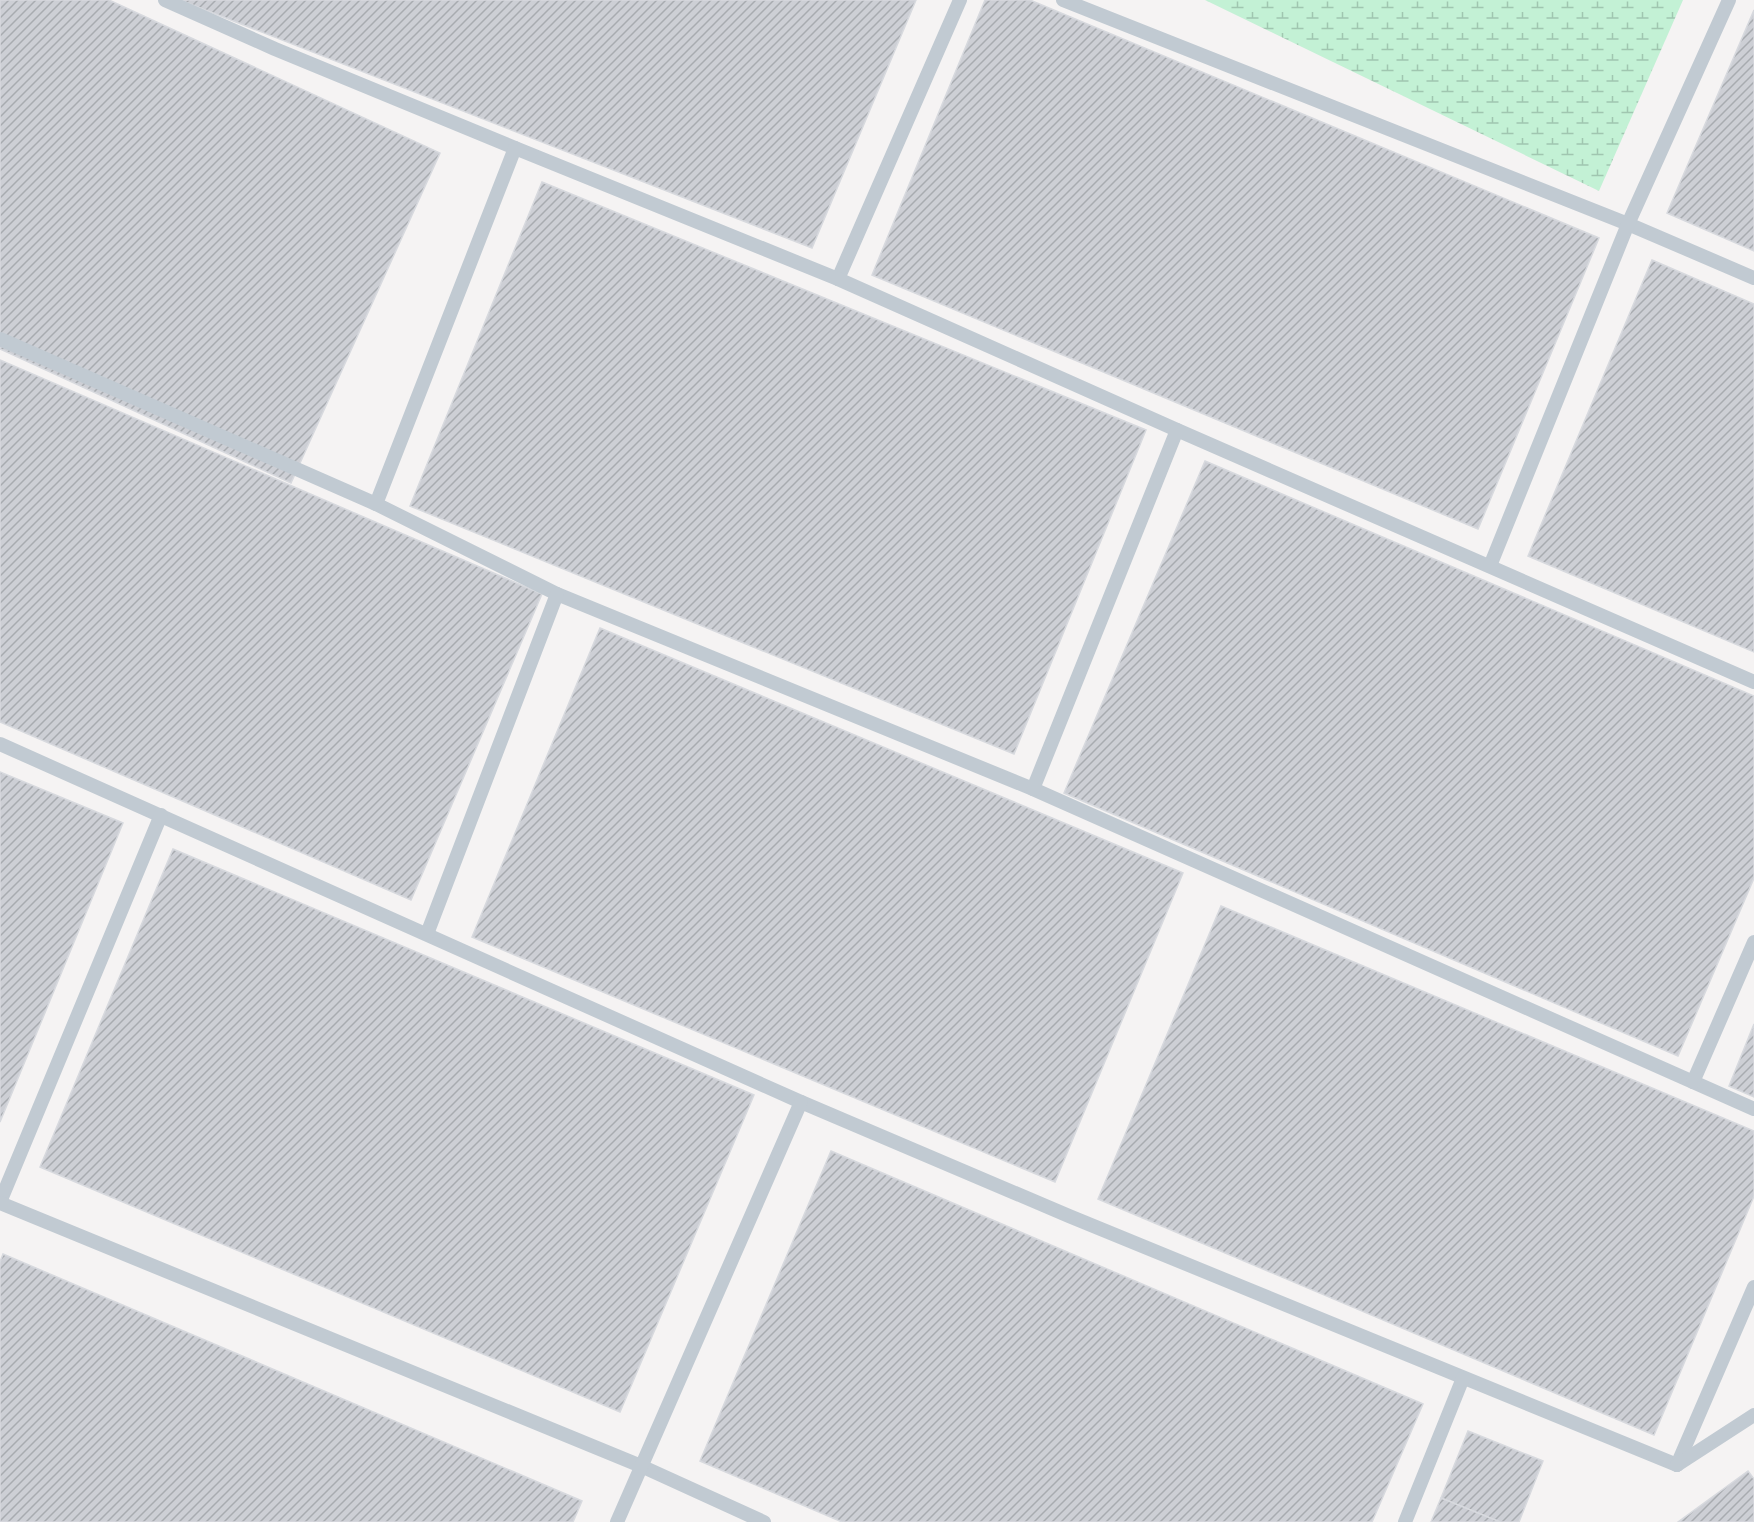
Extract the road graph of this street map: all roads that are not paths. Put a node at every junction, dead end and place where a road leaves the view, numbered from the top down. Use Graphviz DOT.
graph roads {
  1 [pos="165,0"];
  2 [pos="960,0"];
  3 [pos="1063,0"];
  4 [pos="1729,0"];
  5 [pos="515,148"];
  6 [pos="1628,224"];
  7 [pos="1754,278"];
  8 [pos="838,279"];
  9 [pos="0,339"];
  10 [pos="1177,430"];
  11 [pos="376,504"];
  12 [pos="1490,566"];
  13 [pos="557,594"];
  14 [pos="1754,682"];
  15 [pos="0,744"];
  16 [pos="1033,789"];
  17 [pos="161,815"];
  18 [pos="427,934"];
  19 [pos="1754,942"];
  20 [pos="1693,1082"];
  21 [pos="801,1101"];
  22 [pos="1754,1109"];
  23 [pos="0,1203"];
  24 [pos="1754,1287"];
  25 [pos="1463,1378"];
  26 [pos="1754,1415"];
  27 [pos="1677,1465"];
  28 [pos="641,1466"];
  29 [pos="617,1522"];
  30 [pos="764,1522"];
  31 [pos="1405,1522"];
  1 -- 5 [label="lane"];
  2 -- 8 [label="lane"];
  3 -- 6 [label="lane"];
  4 -- 6 [label="lane"];
  5 -- 8 [label="lane"];
  5 -- 11 [label="lane"];
  6 -- 7 [label="lane"];
  6 -- 12 [label="lane"];
  8 -- 10 [label="lane"];
  9 -- 11 [label="lane"];
  10 -- 12 [label="lane"];
  10 -- 16 [label="lane"];
  11 -- 13 [label="lane"];
  12 -- 14 [label="lane"];
  13 -- 16 [label="lane"];
  13 -- 18 [label="lane"];
  15 -- 17 [label="lane"];
  16 -- 20 [label="lane"];
  17 -- 18 [label="lane"];
  17 -- 23 [label="lane"];
  18 -- 21 [label="lane"];
  19 -- 20 [label="lane"];
  20 -- 22 [label="lane"];
  21 -- 25 [label="lane"];
  21 -- 28 [label="lane"];
  23 -- 28 [label="lane"];
  24 -- 27 [label="lane"];
  25 -- 27 [label="lane"];
  25 -- 31 [label="lane"];
  26 -- 27 [label="lane"];
  28 -- 29 [label="lane"];
  28 -- 30 [label="lane"];
}
